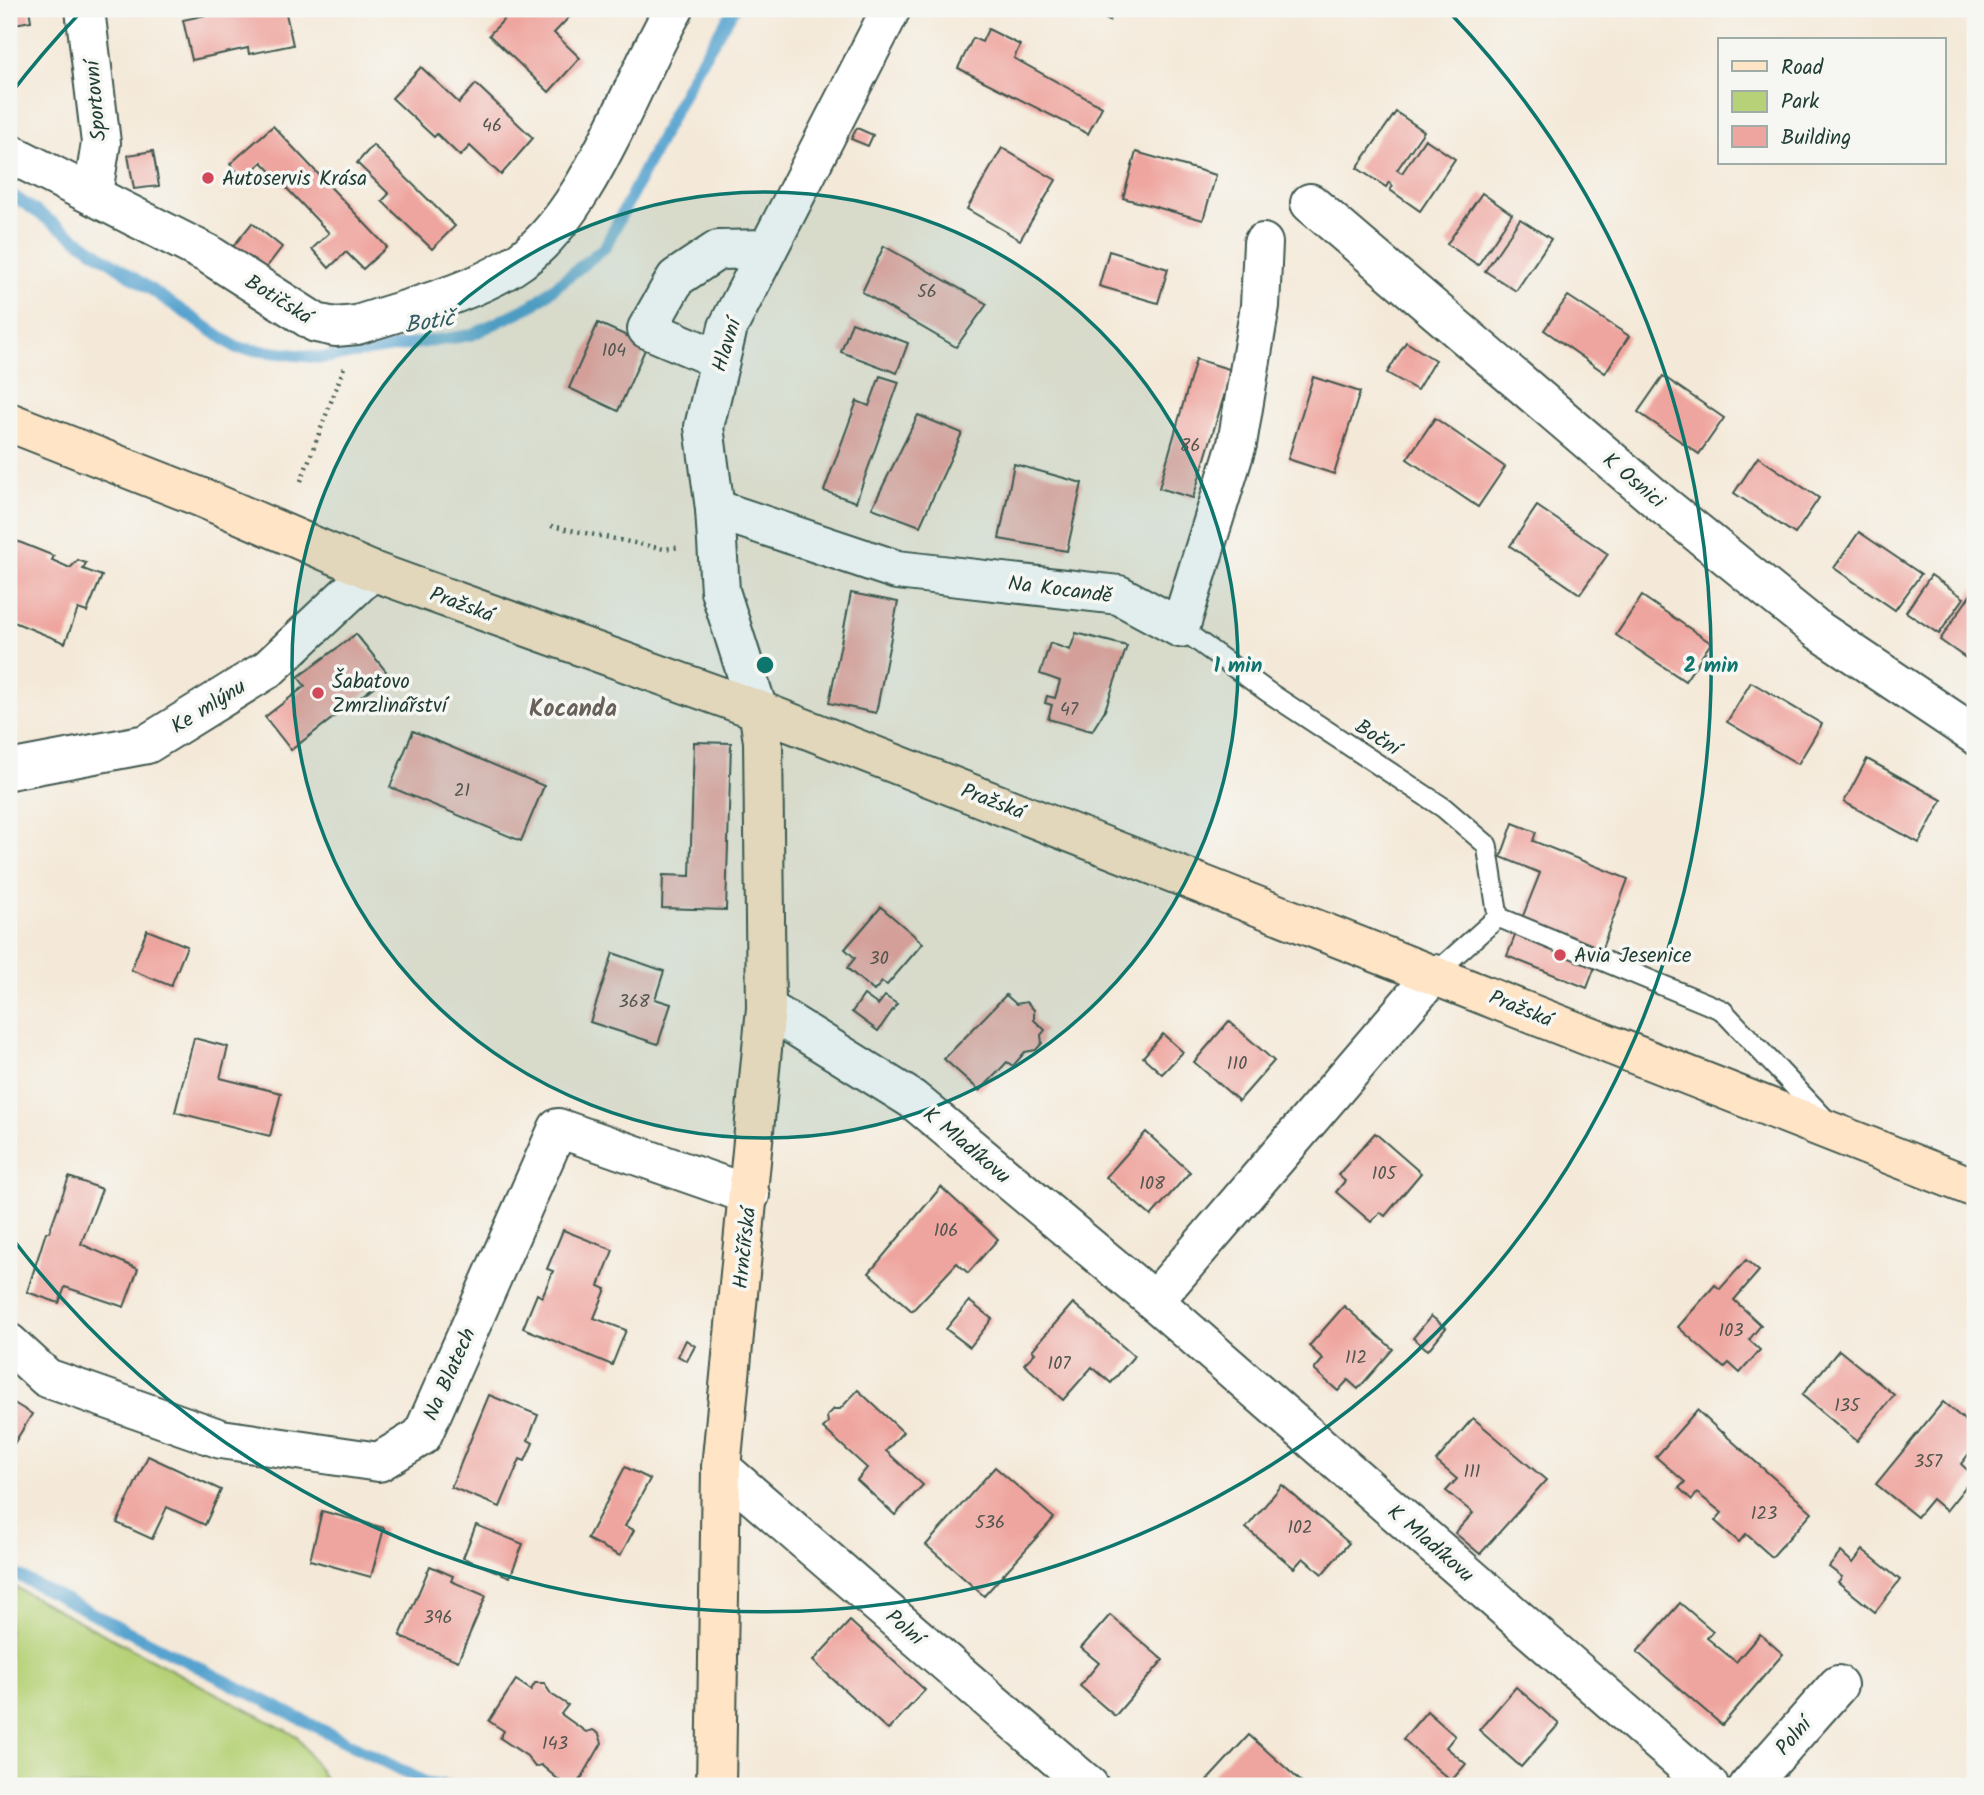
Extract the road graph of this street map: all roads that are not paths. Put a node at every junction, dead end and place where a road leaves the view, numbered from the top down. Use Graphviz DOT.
graph roads {
  1 [pos="85,9"];
  2 [pos="674,9"];
  3 [pos="891,9"];
  4 [pos="9,153"];
  5 [pos="93,193"];
  6 [pos="1310,203"];
  7 [pos="1263,243"];
  8 [pos="766,249"];
  9 [pos="720,360"];
  10 [pos="9,422"];
  11 [pos="716,527"];
  12 [pos="372,572"];
  13 [pos="1180,628"];
  14 [pos="758,710"];
  15 [pos="1975,735"];
  16 [pos="9,770"];
  17 [pos="1498,917"];
  18 [pos="1434,974"];
  19 [pos="766,1008"];
  20 [pos="1838,1133"];
  21 [pos="1975,1188"];
  22 [pos="750,1195"];
  23 [pos="1154,1301"];
  24 [pos="9,1343"];
  25 [pos="722,1468"];
  26 [pos="1838,1685"];
  27 [pos="716,1786"];
  28 [pos="1089,1786"];
  29 [pos="1709,1786"];
  30 [pos="1749,1786"];
  1 -- 5 [label="street, Sportovní"];
  2 -- 5 [label="street, Botičská"];
  3 -- 8 [label="street, Hlavní"];
  4 -- 5 [label="street, Botičská"];
  6 -- 15 [label="street, K Osnici"];
  7 -- 13 [label="street"];
  8 -- 9 [label="street, Hlavní"];
  8 -- 9 [label="street"];
  9 -- 11 [label="street, Hlavní"];
  10 -- 12 [label="main road, Pražská"];
  11 -- 13 [label="street, Na Kocandě"];
  11 -- 14 [label="street, Hlavní"];
  12 -- 14 [label="main road, Pražská"];
  12 -- 16 [label="street, Ke mlýnu"];
  13 -- 17 [label="lane, Boční"];
  14 -- 18 [label="main road, Pražská"];
  14 -- 19 [label="main road, Hrnčířská"];
  17 -- 18 [label="lane"];
  17 -- 20 [label="lane"];
  18 -- 20 [label="main road, Pražská"];
  18 -- 23 [label="street"];
  19 -- 22 [label="main road, Hrnčířská"];
  19 -- 23 [label="street, K Mladíkovu"];
  20 -- 21 [label="main road, Pražská"];
  22 -- 24 [label="street, Na Blatech"];
  22 -- 25 [label="main road, Hrnčířská"];
  23 -- 29 [label="street, K Mladíkovu"];
  25 -- 27 [label="main road, Hrnčířská"];
  25 -- 28 [label="street, Polní"];
  26 -- 30 [label="street, Polní"];
}
